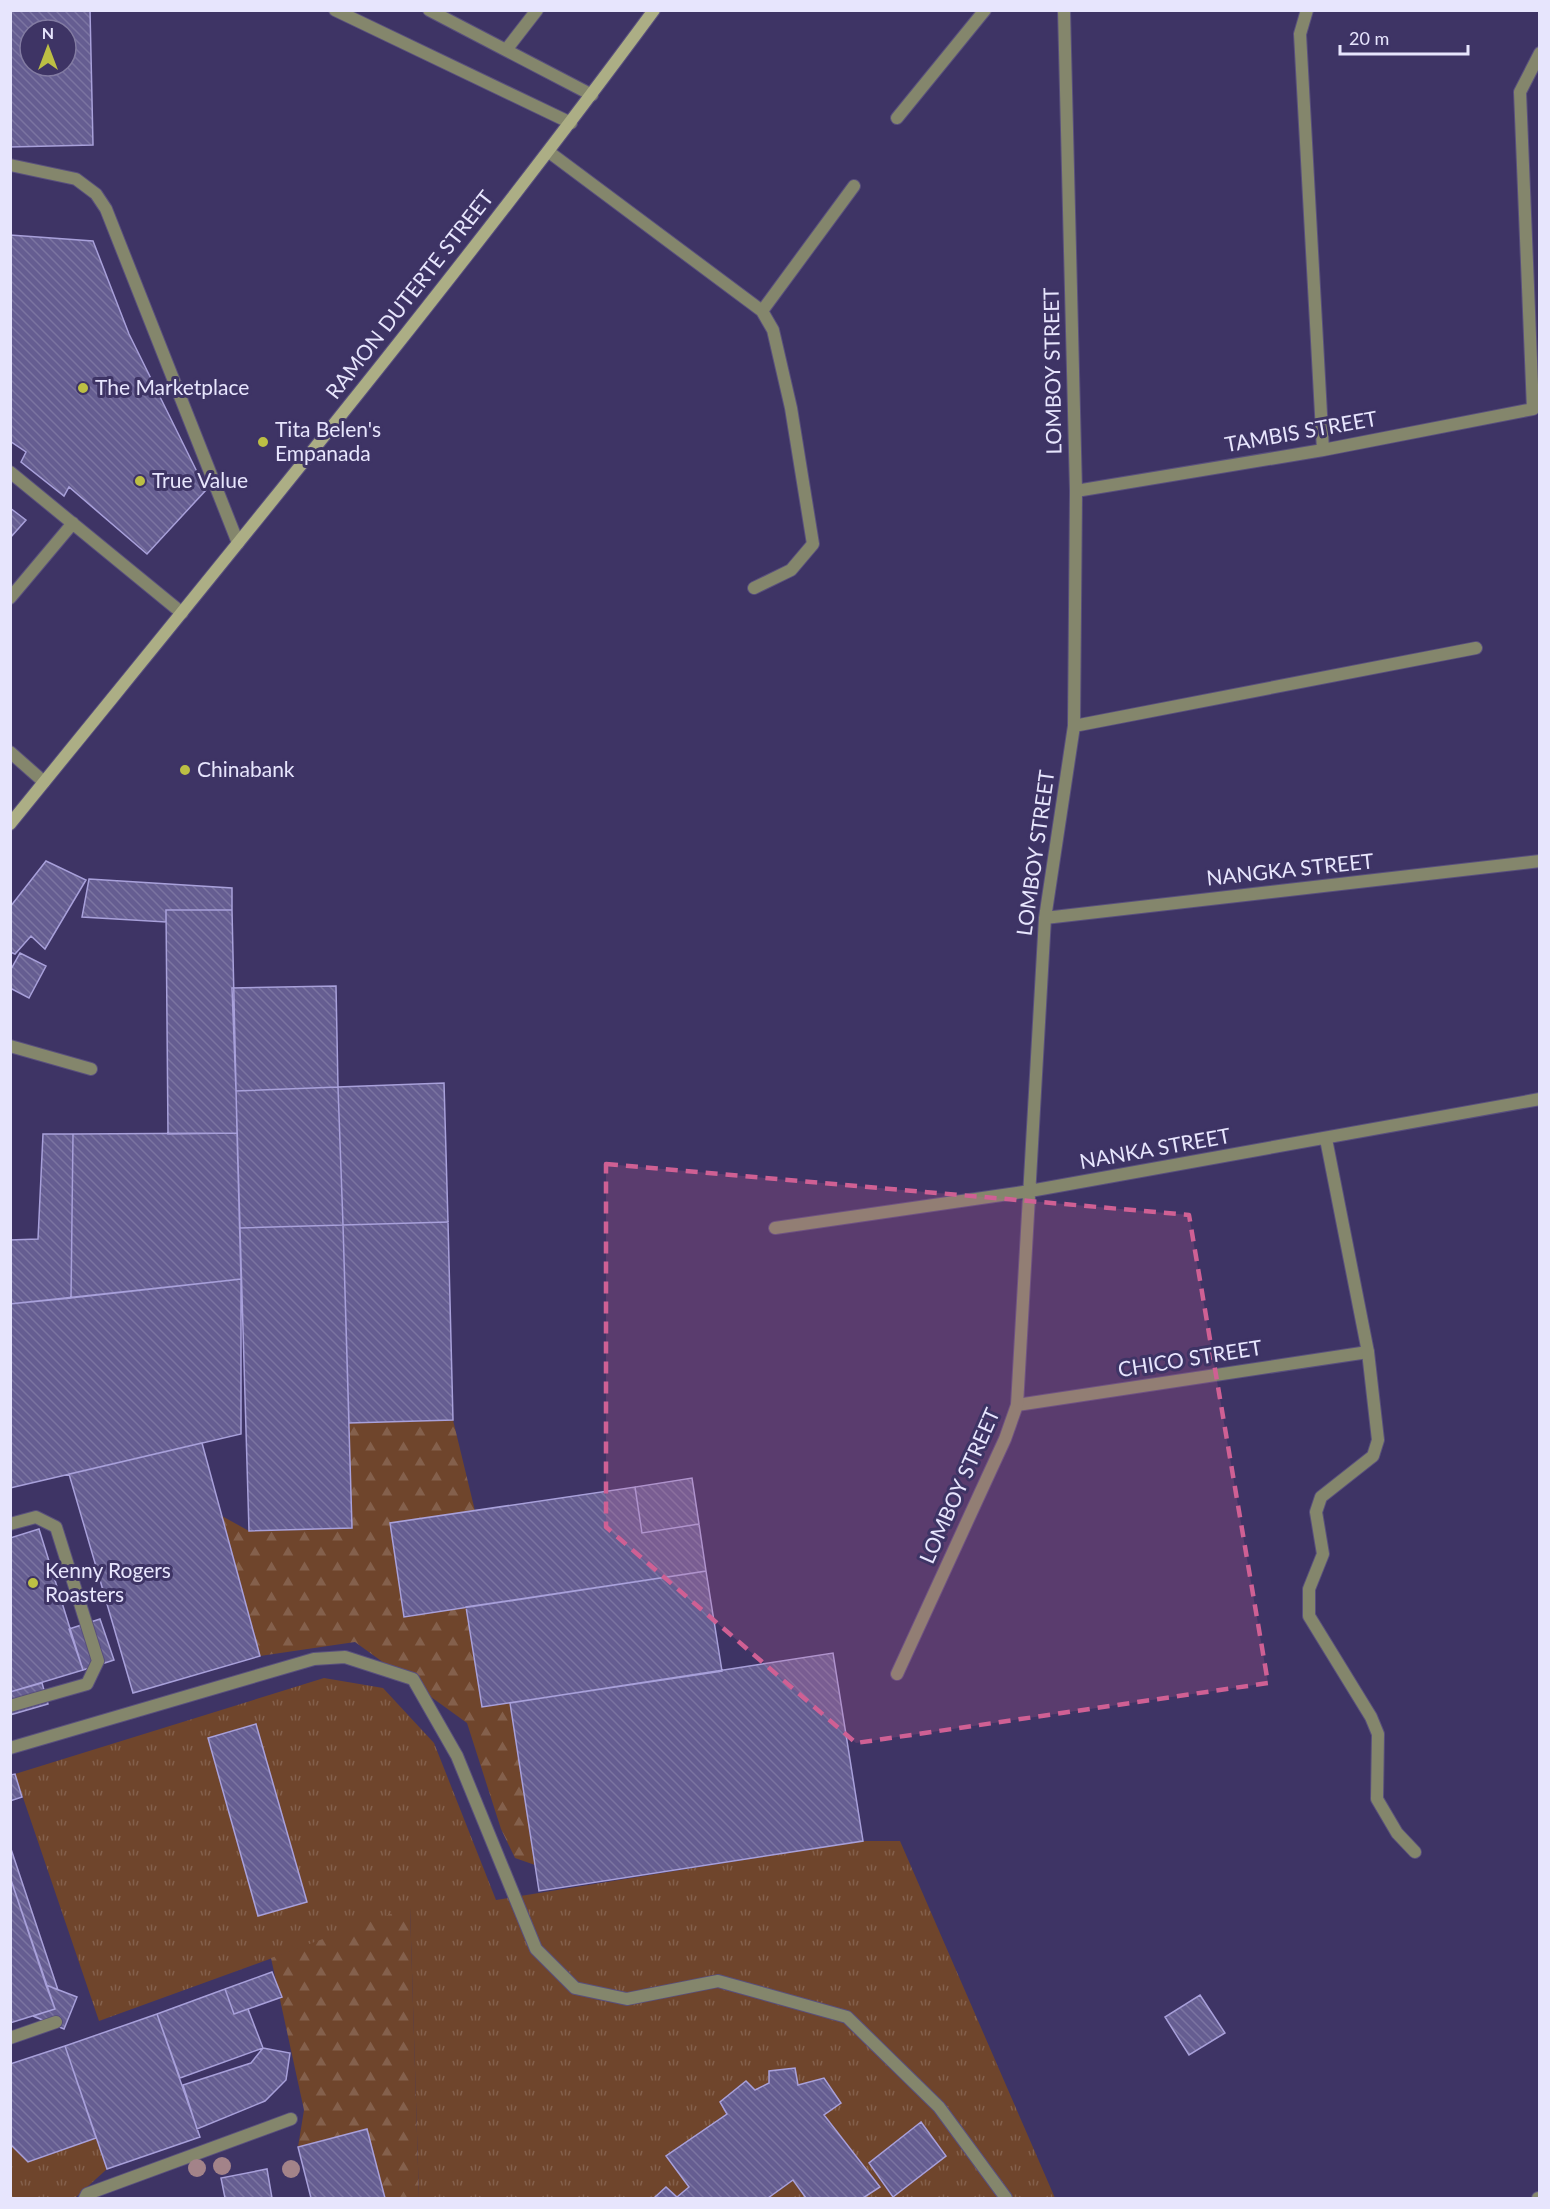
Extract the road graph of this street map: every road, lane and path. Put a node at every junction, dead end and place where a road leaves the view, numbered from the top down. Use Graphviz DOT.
graph roads {
  1 [pos="334,10"];
  2 [pos="429,10"];
  3 [pos="537,10"];
  4 [pos="654,10"];
  5 [pos="985,10"];
  6 [pos="1064,10"];
  7 [pos="1307,10"];
  8 [pos="506,50"];
  9 [pos="1539,53"];
  10 [pos="592,95"];
  11 [pos="897,118"];
  12 [pos="572,123"];
  13 [pos="549,152"];
  14 [pos="10,165"];
  15 [pos="854,186"];
  16 [pos="762,310"];
  17 [pos="1323,450"];
  18 [pos="10,472"];
  19 [pos="1076,491"];
  20 [pos="73,523"];
  21 [pos="238,543"];
  22 [pos="754,588"];
  23 [pos="10,598"];
  24 [pos="182,613"];
  25 [pos="1476,648"];
  26 [pos="1074,726"];
  27 [pos="10,752"];
  28 [pos="44,782"];
  29 [pos="10,824"];
  30 [pos="1539,861"];
  31 [pos="1045,918"];
  32 [pos="10,1046"];
  33 [pos="91,1069"];
  34 [pos="1539,1099"];
  35 [pos="1326,1139"];
  36 [pos="1030,1191"];
  37 [pos="775,1228"];
  38 [pos="1368,1352"];
  39 [pos="1017,1405"];
  40 [pos="10,1524"];
  41 [pos="897,1674"];
  42 [pos="10,1706"];
  43 [pos="10,1748"];
  44 [pos="1415,1852"];
  45 [pos="56,2022"];
  46 [pos="10,2038"];
  47 [pos="291,2119"];
  48 [pos="85,2199"];
  49 [pos="1006,2199"];
  1 -- 12 [label="street"];
  2 -- 8 [label="street"];
  3 -- 8 [label="street"];
  4 -- 10 [label="main road, RAMON DUTERTE STREET"];
  5 -- 11 [label="street"];
  6 -- 19 [label="street, LOMBOY STREET"];
  7 -- 17 [label="street"];
  8 -- 10 [label="street"];
  9 -- 17 [label="street, TAMBIS STREET"];
  10 -- 12 [label="main road, RAMON DUTERTE STREET"];
  12 -- 13 [label="main road, RAMON DUTERTE STREET"];
  13 -- 16 [label="street"];
  13 -- 21 [label="main road, RAMON DUTERTE STREET"];
  14 -- 21 [label="street"];
  15 -- 16 [label="street"];
  16 -- 22 [label="street"];
  17 -- 19 [label="street, TAMBIS STREET"];
  18 -- 20 [label="street"];
  19 -- 26 [label="street, LOMBOY STREET"];
  20 -- 23 [label="street"];
  20 -- 24 [label="street"];
  21 -- 24 [label="main road, RAMON DUTERTE STREET"];
  24 -- 28 [label="main road, RAMON DUTERTE STREET"];
  25 -- 26 [label="street"];
  26 -- 31 [label="street, LOMBOY STREET"];
  27 -- 28 [label="street"];
  28 -- 29 [label="main road, RAMON DUTERTE STREET"];
  30 -- 31 [label="street, NANGKA STREET"];
  31 -- 36 [label="street, LOMBOY STREET"];
  32 -- 33 [label="street"];
  34 -- 35 [label="street, NANKA STREET"];
  35 -- 36 [label="street, NANKA STREET"];
  35 -- 38 [label="street"];
  36 -- 37 [label="street, NANKA STREET"];
  36 -- 39 [label="street, LOMBOY STREET"];
  38 -- 39 [label="street, CHICO STREET"];
  38 -- 44 [label="street"];
  39 -- 41 [label="street, LOMBOY STREET"];
  40 -- 42 [label="street"];
  43 -- 49 [label="street"];
  45 -- 46 [label="street"];
  47 -- 48 [label="street"];
}
